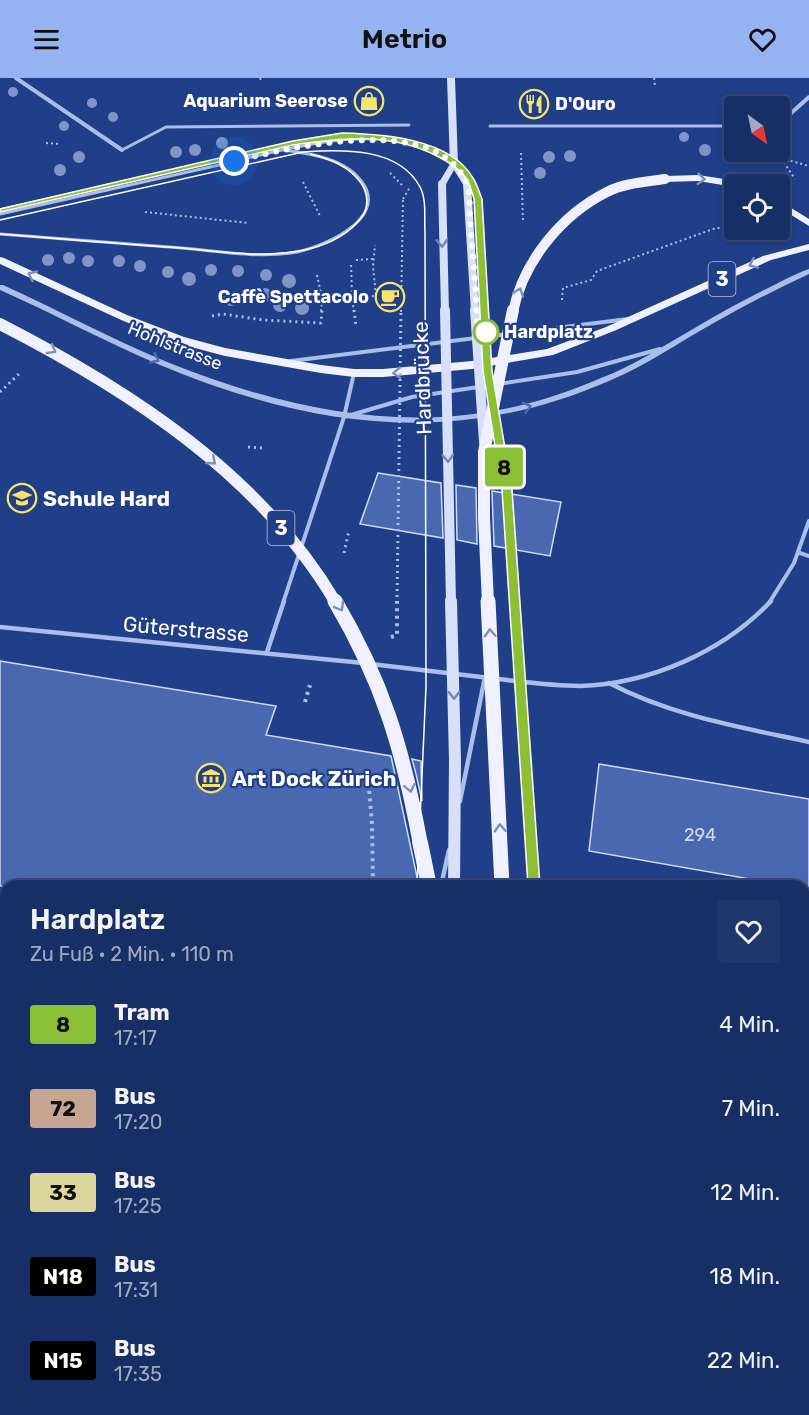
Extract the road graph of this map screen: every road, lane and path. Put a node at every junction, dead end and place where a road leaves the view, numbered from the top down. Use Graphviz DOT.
graph roads {
  1 [pos="16,78"];
  2 [pos="260,78"];
  3 [pos="452,78"];
  4 [pos="654,78"];
  5 [pos="262,82"];
  6 [pos="655,86"];
  7 [pos="809,97"];
  8 [pos="790,114"];
  9 [pos="409,126"];
  10 [pos="490,126"];
  11 [pos="724,126"];
  12 [pos="122,150"];
  13 [pos="284,150"];
  14 [pos="521,152"];
  15 [pos="784,162"];
  16 [pos="454,164"];
  17 [pos="302,181"];
  18 [pos="724,182"];
  19 [pos="798,185"];
  20 [pos="403,199"];
  21 [pos="137,211"];
  22 [pos="790,211"];
  23 [pos="0,214"];
  24 [pos="250,223"];
  25 [pos="809,223"];
  26 [pos="523,225"];
  27 [pos="724,228"];
  28 [pos="0,234"];
  29 [pos="338,238"];
  30 [pos="809,247"];
  31 [pos="374,251"];
  32 [pos="0,260"];
  33 [pos="809,271"];
  34 [pos="316,272"];
  35 [pos="0,287"];
  36 [pos="563,288"];
  37 [pos="352,297"];
  38 [pos="322,298"];
  39 [pos="353,312"];
  40 [pos="212,315"];
  41 [pos="637,317"];
  42 [pos="0,324"];
  43 [pos="670,347"];
  44 [pos="283,362"];
  45 [pos="21,372"];
  46 [pos="354,374"];
  47 [pos="0,392"];
  48 [pos="344,417"];
  49 [pos="484,452"];
  50 [pos="809,521"];
  51 [pos="800,553"];
  52 [pos="809,556"];
  53 [pos="0,627"];
  54 [pos="388,638"];
  55 [pos="267,652"];
  56 [pos="485,677"];
  57 [pos="609,683"];
  58 [pos="809,742"];
  59 [pos="368,771"];
  60 [pos="373,880"];
  61 [pos="428,880"];
  62 [pos="442,880"];
  63 [pos="454,880"];
  64 [pos="502,880"];
  1 -- 12 [label="street"];
  2 -- 5 [label="path"];
  3 -- 16 [label="main road"];
  4 -- 6 [label="path"];
  7 -- 8 [label="street"];
  9 -- 12 [label="lane"];
  10 -- 11 [label="lane"];
  13 -- 16 [label="lane"];
  13 -- 23 [label="lane"];
  13 -- 29 [label="lane"];
  14 -- 26 [label="path"];
  15 -- 19 [label="path"];
  16 -- 49 [label="main road, bridge"];
  16 -- 63 [label="main road, Hardbrücke, one-way, bridge"];
  17 -- 29 [label="path"];
  49 -- 18 [label="main road, one-way, bridge"];
  20 -- 54 [label="path, bridge"];
  21 -- 24 [label="path"];
  22 -- 25 [label="main road"];
  27 -- 36 [label="path"];
  28 -- 29 [label="lane"];
  29 -- 37 [label="path"];
  30 -- 41 [label="main road, Hohlstrasse / 3, one-way"];
  31 -- 37 [label="path"];
  44 -- 32 [label="main road, Hohlstrasse / 3, one-way"];
  33 -- 43 [label="street, Hohlstrasse"];
  34 -- 38 [label="path"];
  35 -- 48 [label="street, Hohlstrasse, one-way"];
  37 -- 38 [label="path"];
  37 -- 39 [label="path"];
  38 -- 40 [label="path"];
  41 -- 44 [label="lane, Hohlstrasse"];
  41 -- 46 [label="main road, Hohlstrasse / 3, one-way"];
  42 -- 61 [label="main road, 3, one-way, bridge"];
  43 -- 48 [label="lane, Hohlstrasse"];
  48 -- 43 [label="street, Hohlstrasse, one-way"];
  44 -- 46 [label="main road, Hohlstrasse / 3"];
  45 -- 47 [label="path"];
  46 -- 48 [label="lane, Güterstrasse"];
  48 -- 55 [label="lane, Güterstrasse"];
  64 -- 49 [label="main road, one-way, bridge"];
  50 -- 51 [label="lane"];
  51 -- 52 [label="lane"];
  51 -- 57 [label="lane"];
  53 -- 55 [label="lane, Güterstrasse"];
  55 -- 56 [label="lane"];
  56 -- 57 [label="lane"];
  56 -- 62 [label="lane"];
  57 -- 58 [label="lane"];
  59 -- 60 [label="path, bridge"];
}
